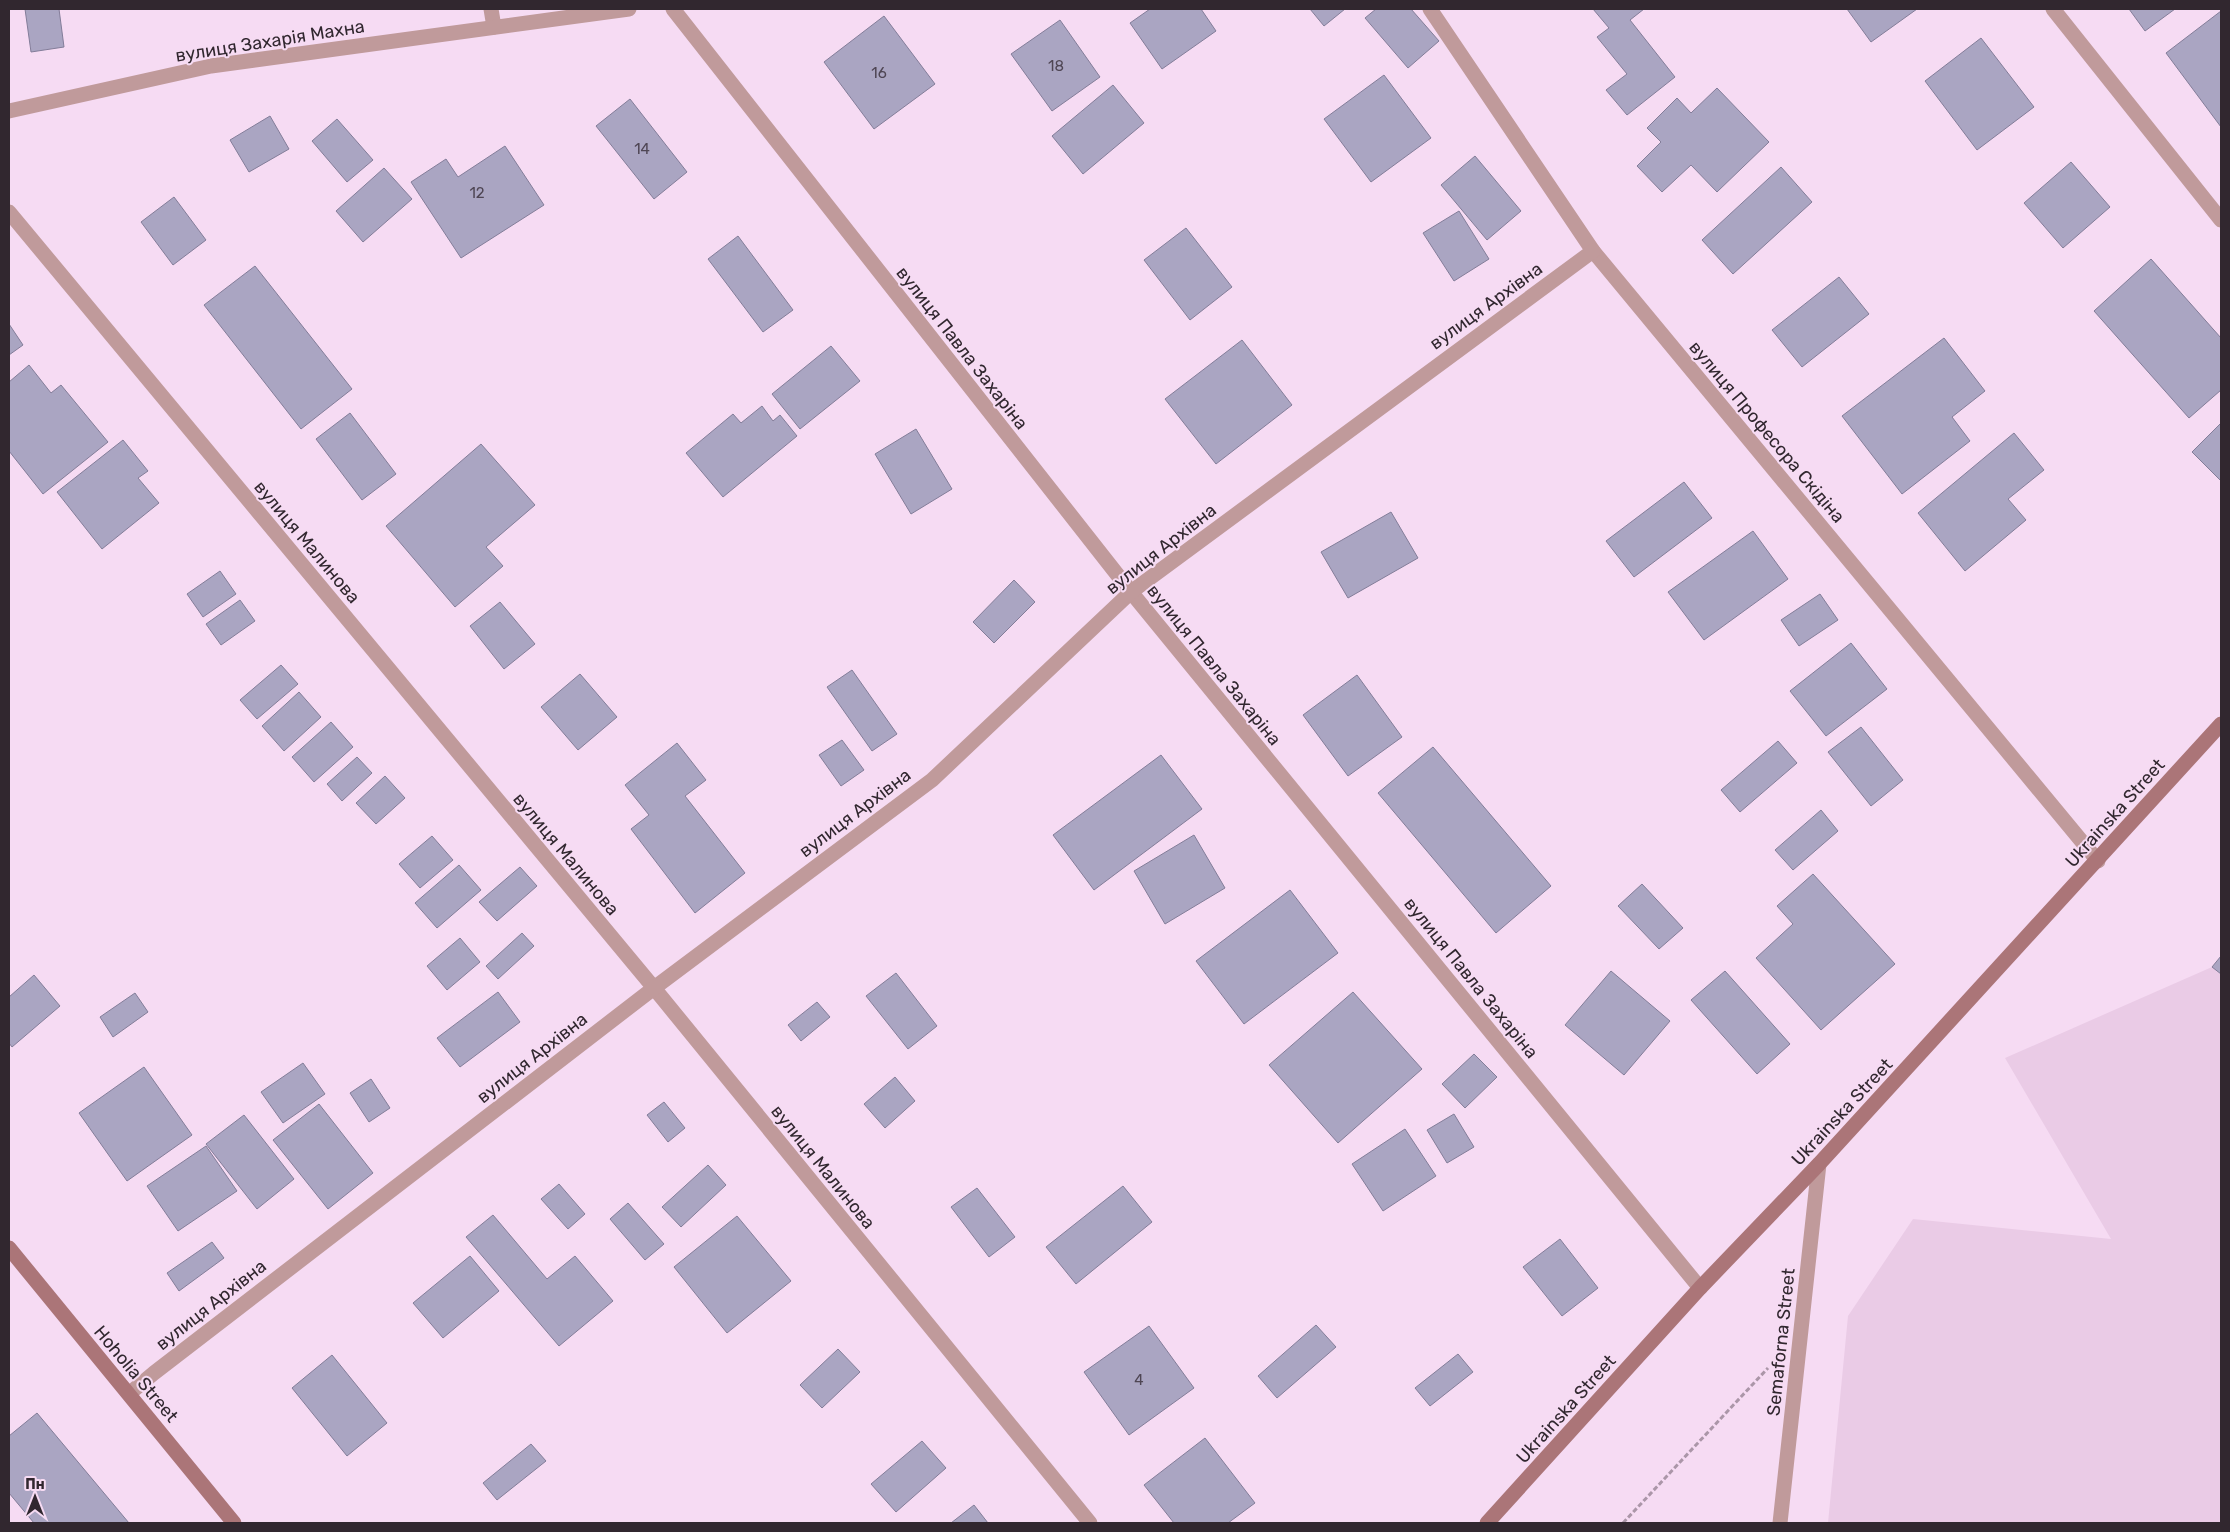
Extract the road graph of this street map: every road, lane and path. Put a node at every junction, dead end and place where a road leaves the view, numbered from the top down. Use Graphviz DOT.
graph roads {
  1 [pos="491,9"];
  2 [pos="629,9"];
  3 [pos="673,9"];
  4 [pos="1430,9"];
  5 [pos="2053,9"];
  6 [pos="494,28"];
  7 [pos="9,111"];
  8 [pos="9,212"];
  9 [pos="2221,220"];
  10 [pos="1593,251"];
  11 [pos="1131,592"];
  12 [pos="2221,724"];
  13 [pos="2098,861"];
  14 [pos="654,988"];
  15 [pos="1819,1164"];
  16 [pos="9,1248"];
  17 [pos="1700,1288"];
  18 [pos="1769,1367"];
  19 [pos="130,1393"];
  20 [pos="234,1523"];
  21 [pos="1090,1523"];
  22 [pos="1488,1523"];
  23 [pos="1623,1523"];
  24 [pos="1780,1523"];
  1 -- 6 [label="street"];
  2 -- 6 [label="street, вулиця Захарія Махна"];
  3 -- 11 [label="street, вулиця Павла Захаріна"];
  4 -- 10 [label="street, вулиця Професора Скідіна"];
  5 -- 9 [label="street"];
  6 -- 7 [label="street, вулиця Захарія Махна"];
  8 -- 14 [label="street, вулиця Малинова"];
  10 -- 11 [label="street, вулиця Архівна"];
  10 -- 13 [label="street, вулиця Професора Скідіна"];
  11 -- 14 [label="street, вулиця Архівна"];
  11 -- 17 [label="street, вулиця Павла Захаріна"];
  12 -- 13 [label="main road, Ukrainska Street"];
  13 -- 15 [label="main road, Ukrainska Street"];
  14 -- 19 [label="street, вулиця Архівна"];
  14 -- 21 [label="street, вулиця Малинова"];
  15 -- 17 [label="main road, Ukrainska Street"];
  15 -- 24 [label="street, Semaforna Street"];
  16 -- 19 [label="main road, Hoholia Street"];
  17 -- 22 [label="main road, Ukrainska Street"];
  18 -- 23 [label="path"];
  19 -- 20 [label="main road, Hoholia Street"];
}
